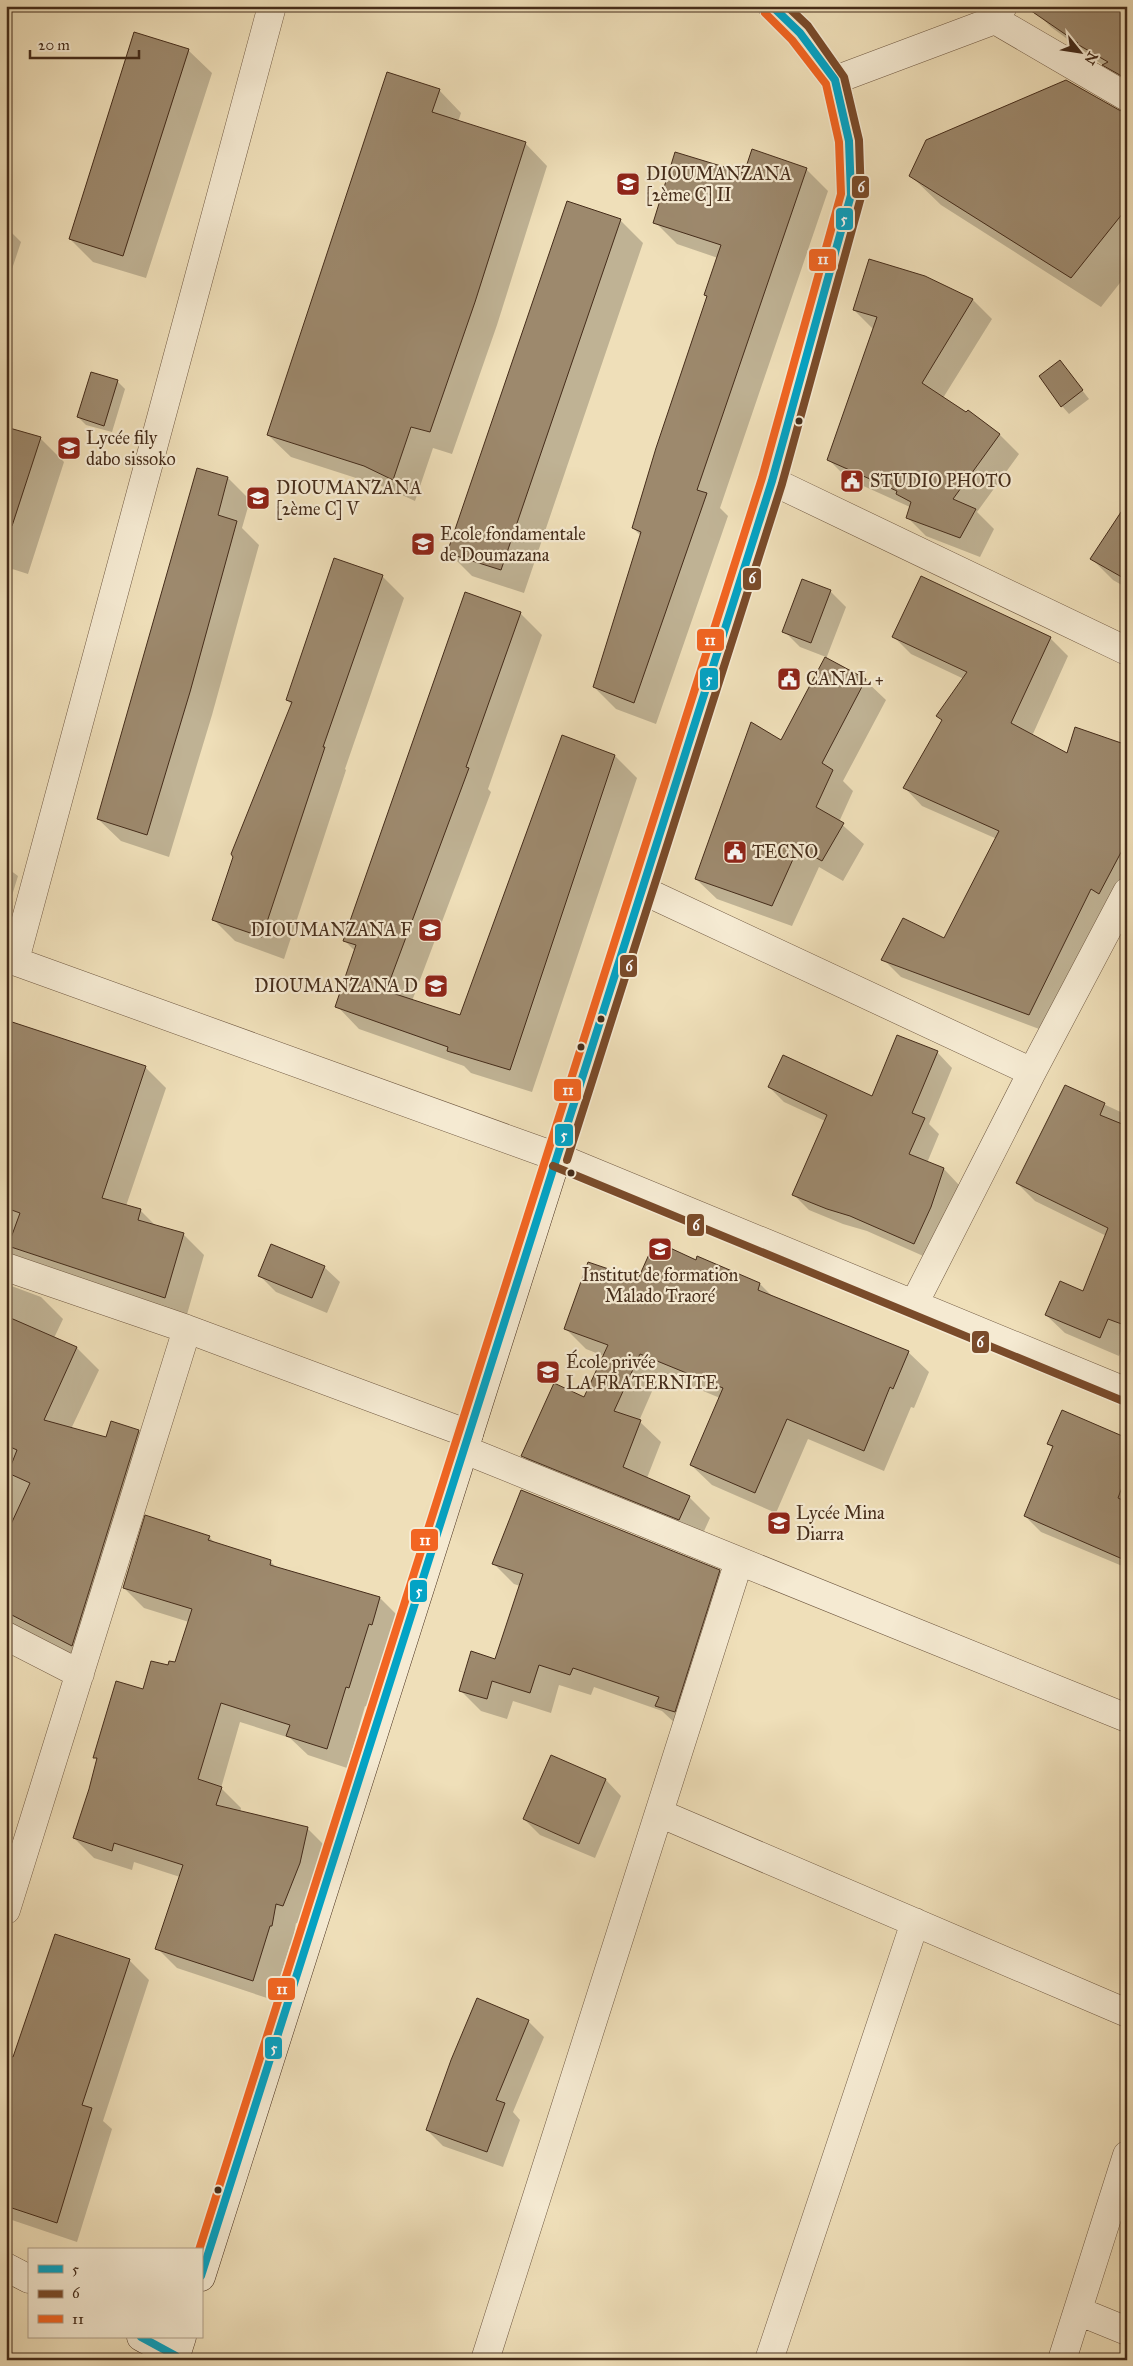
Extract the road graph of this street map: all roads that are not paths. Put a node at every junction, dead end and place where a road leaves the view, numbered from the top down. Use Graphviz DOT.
graph roads {
  1 [pos="272,6"];
  2 [pos="772,6"];
  3 [pos="999,13"];
  4 [pos="835,80"];
  5 [pos="1127,97"];
  6 [pos="772,481"];
  7 [pos="1127,651"];
  8 [pos="642,890"];
  9 [pos="1127,892"];
  10 [pos="10,959"];
  11 [pos="1032,1072"];
  12 [pos="557,1157"];
  13 [pos="6,1267"];
  14 [pos="914,1304"];
  15 [pos="187,1329"];
  16 [pos="1127,1392"];
  17 [pos="467,1442"];
  18 [pos="739,1561"];
  19 [pos="6,1636"];
  20 [pos="80,1674"];
  21 [pos="1127,1718"];
  22 [pos="659,1813"];
  23 [pos="6,1910"];
  24 [pos="915,1922"];
  25 [pos="1127,2013"];
  26 [pos="1127,2156"];
  27 [pos="6,2267"];
  28 [pos="202,2274"];
  29 [pos="28,2278"];
  30 [pos="1078,2311"];
  31 [pos="1127,2331"];
  32 [pos="144,2338"];
  33 [pos="181,2353"];
  34 [pos="485,2360"];
  35 [pos="770,2360"];
  36 [pos="1062,2360"];
  1 -- 10 [label="street"];
  2 -- 4 [label="street"];
  3 -- 4 [label="street"];
  3 -- 5 [label="street"];
  4 -- 6 [label="street"];
  6 -- 7 [label="street"];
  6 -- 8 [label="street"];
  8 -- 11 [label="street"];
  8 -- 12 [label="street"];
  9 -- 11 [label="street"];
  10 -- 12 [label="street"];
  11 -- 14 [label="street"];
  12 -- 14 [label="street"];
  12 -- 17 [label="street"];
  13 -- 15 [label="street"];
  14 -- 16 [label="street"];
  15 -- 17 [label="street"];
  15 -- 20 [label="street"];
  17 -- 18 [label="street"];
  17 -- 28 [label="street"];
  18 -- 21 [label="street"];
  18 -- 22 [label="street"];
  19 -- 20 [label="street"];
  20 -- 23 [label="street"];
  22 -- 24 [label="street"];
  22 -- 34 [label="street"];
  24 -- 25 [label="street"];
  24 -- 35 [label="street"];
  26 -- 30 [label="street"];
  27 -- 29 [label="street"];
  30 -- 31 [label="street"];
  30 -- 36 [label="street"];
  32 -- 33 [label="street"];
}
